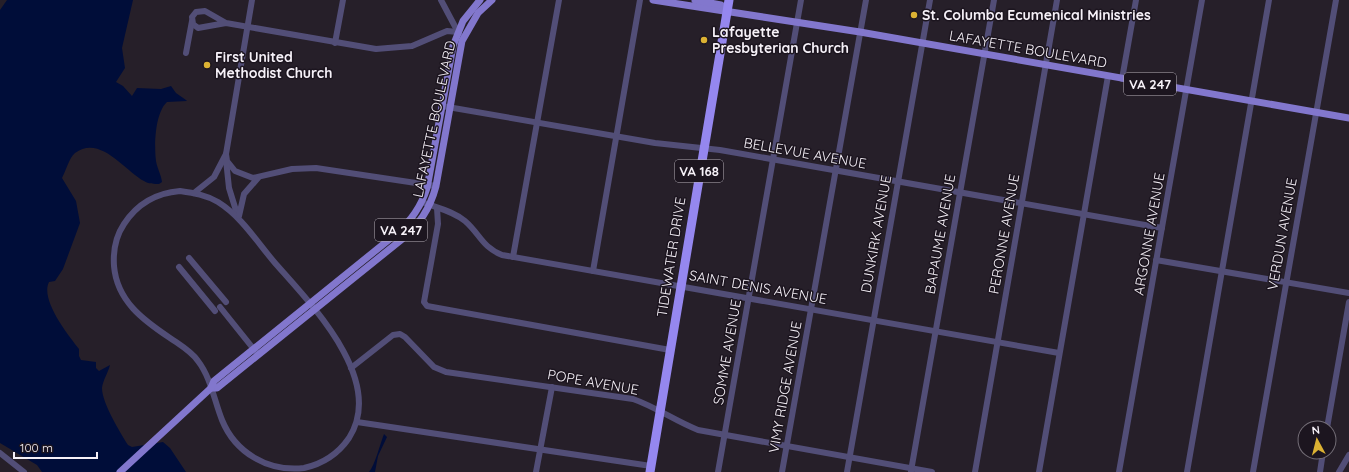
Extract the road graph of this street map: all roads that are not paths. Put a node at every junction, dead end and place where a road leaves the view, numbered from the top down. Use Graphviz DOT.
graph roads {
  1 [pos="252,0"];
  2 [pos="343,0"];
  3 [pos="441,0"];
  4 [pos="492,0"];
  5 [pos="559,0"];
  6 [pos="640,0"];
  7 [pos="653,0"];
  8 [pos="695,0"];
  9 [pos="729,0"];
  10 [pos="801,0"];
  11 [pos="866,0"];
  12 [pos="930,0"];
  13 [pos="994,0"];
  14 [pos="1057,0"];
  15 [pos="1136,0"];
  16 [pos="1202,0"];
  17 [pos="1269,0"];
  18 [pos="1336,0"];
  19 [pos="483,2"];
  20 [pos="727,10"];
  21 [pos="192,21"];
  22 [pos="797,22"];
  23 [pos="226,23"];
  24 [pos="247,28"];
  25 [pos="458,32"];
  26 [pos="860,32"];
  27 [pos="462,41"];
  28 [pos="335,43"];
  29 [pos="922,43"];
  30 [pos="186,53"];
  31 [pos="984,54"];
  32 [pos="1046,65"];
  33 [pos="1108,76"];
  34 [pos="1122,79"];
  35 [pos="1186,90"];
  36 [pos="1251,102"];
  37 [pos="446,106"];
  38 [pos="1316,113"];
  39 [pos="1349,118"];
  40 [pos="537,122"];
  41 [pos="617,136"];
  42 [pos="703,150"];
  43 [pos="226,154"];
  44 [pos="774,160"];
  45 [pos="835,170"];
  46 [pos="258,178"];
  47 [pos="898,182"];
  48 [pos="428,185"];
  49 [pos="436,186"];
  50 [pos="960,192"];
  51 [pos="194,193"];
  52 [pos="422,202"];
  53 [pos="1022,204"];
  54 [pos="430,205"];
  55 [pos="437,208"];
  56 [pos="1084,215"];
  57 [pos="238,218"];
  58 [pos="1162,228"];
  59 [pos="513,257"];
  60 [pos="189,258"];
  61 [pos="1156,260"];
  62 [pos="179,267"];
  63 [pos="593,271"];
  64 [pos="1223,272"];
  65 [pos="1286,282"];
  66 [pos="681,286"];
  67 [pos="1349,293"];
  68 [pos="749,298"];
  69 [pos="226,302"];
  70 [pos="1349,302"];
  71 [pos="313,306"];
  72 [pos="812,309"];
  73 [pos="873,320"];
  74 [pos="935,330"];
  75 [pos="998,342"];
  76 [pos="670,350"];
  77 [pos="256,352"];
  78 [pos="1059,353"];
  79 [pos="351,368"];
  80 [pos="552,386"];
  81 [pos="211,388"];
  82 [pos="661,410"];
  83 [pos="1328,420"];
  84 [pos="357,422"];
  85 [pos="725,435"];
  86 [pos="787,446"];
  87 [pos="540,449"];
  88 [pos="0,453"];
  89 [pos="1349,455"];
  90 [pos="850,457"];
  91 [pos="1322,460"];
  92 [pos="651,469"];
  93 [pos="911,470"];
  94 [pos="24,472"];
  95 [pos="120,472"];
  96 [pos="536,472"];
  97 [pos="718,472"];
  98 [pos="782,472"];
  99 [pos="847,472"];
  100 [pos="932,472"];
  101 [pos="975,472"];
  102 [pos="1039,472"];
  103 [pos="1120,472"];
  104 [pos="1187,472"];
  105 [pos="1253,472"];
  106 [pos="1320,472"];
  107 [pos="1339,472"];
  1 -- 24 [label="street"];
  2 -- 28 [label="street"];
  3 -- 25 [label="street"];
  4 -- 19 [label="main road, LAFAYETTE BOULEVARD / VA 247"];
  5 -- 40 [label="street"];
  6 -- 41 [label="street"];
  7 -- 20 [label="main road, LAFAYETTE BOULEVARD / VA 247"];
  8 -- 20 [label="main road, LAFAYETTE BOULEVARD / VA 247"];
  9 -- 20 [label="highway, TIDEWATER DRIVE / VA 168"];
  10 -- 22 [label="street, SOMME AVENUE"];
  11 -- 26 [label="street, VIMY RIDGE AVENUE"];
  12 -- 29 [label="street, DUNKIRK AVENUE"];
  13 -- 31 [label="street, BAPAUME AVENUE"];
  14 -- 32 [label="street, PERONNE AVENUE"];
  15 -- 34 [label="street"];
  16 -- 35 [label="street, ARGONNE AVENUE"];
  17 -- 36 [label="street"];
  18 -- 38 [label="street, VERDUN AVENUE"];
  19 -- 25 [label="main road, LAFAYETTE BOULEVARD / VA 247"];
  19 -- 27 [label="main road, LAFAYETTE BOULEVARD / VA 247"];
  20 -- 22 [label="main road, LAFAYETTE BOULEVARD / VA 247"];
  20 -- 42 [label="highway, TIDEWATER DRIVE / VA 168"];
  21 -- 23 [label="street"];
  21 -- 23 [label="street"];
  21 -- 30 [label="street"];
  22 -- 26 [label="main road, LAFAYETTE BOULEVARD / VA 247"];
  22 -- 44 [label="street, SOMME AVENUE"];
  23 -- 24 [label="street"];
  24 -- 28 [label="street"];
  24 -- 43 [label="street"];
  25 -- 27 [label="street"];
  25 -- 28 [label="street"];
  25 -- 37 [label="main road, LAFAYETTE BOULEVARD / VA 247"];
  26 -- 29 [label="main road, LAFAYETTE BOULEVARD / VA 247"];
  26 -- 45 [label="street, VIMY RIDGE AVENUE"];
  27 -- 37 [label="main road, LAFAYETTE BOULEVARD / VA 247"];
  29 -- 31 [label="main road, LAFAYETTE BOULEVARD / VA 247"];
  29 -- 47 [label="street, DUNKIRK AVENUE"];
  31 -- 32 [label="main road, LAFAYETTE BOULEVARD / VA 247"];
  31 -- 50 [label="street, BAPAUME AVENUE"];
  32 -- 33 [label="main road, LAFAYETTE BOULEVARD / VA 247"];
  32 -- 53 [label="street, PERONNE AVENUE"];
  33 -- 34 [label="main road, LAFAYETTE BOULEVARD / VA 247"];
  33 -- 56 [label="street"];
  34 -- 35 [label="main road, LAFAYETTE BOULEVARD / VA 247"];
  35 -- 36 [label="main road, LAFAYETTE BOULEVARD / VA 247"];
  35 -- 58 [label="street, ARGONNE AVENUE"];
  36 -- 38 [label="main road, LAFAYETTE BOULEVARD / VA 247"];
  36 -- 64 [label="street"];
  37 -- 40 [label="street, BELLEVUE AVENUE"];
  37 -- 48 [label="main road, LAFAYETTE BOULEVARD / VA 247"];
  37 -- 49 [label="main road, LAFAYETTE BOULEVARD / VA 247"];
  38 -- 39 [label="main road, LAFAYETTE BOULEVARD / VA 247"];
  38 -- 65 [label="street, VERDUN AVENUE"];
  40 -- 41 [label="street, BELLEVUE AVENUE"];
  40 -- 59 [label="street"];
  41 -- 42 [label="street, BELLEVUE AVENUE"];
  41 -- 63 [label="street"];
  42 -- 44 [label="street, BELLEVUE AVENUE"];
  42 -- 66 [label="highway, TIDEWATER DRIVE / VA 168"];
  43 -- 46 [label="street"];
  43 -- 51 [label="street"];
  43 -- 57 [label="street"];
  44 -- 45 [label="street, BELLEVUE AVENUE"];
  44 -- 68 [label="street, SOMME AVENUE"];
  45 -- 47 [label="street, BELLEVUE AVENUE"];
  45 -- 72 [label="street, VIMY RIDGE AVENUE"];
  46 -- 48 [label="street"];
  46 -- 57 [label="street"];
  47 -- 50 [label="street, BELLEVUE AVENUE"];
  47 -- 73 [label="street, DUNKIRK AVENUE"];
  48 -- 49 [label="street"];
  48 -- 52 [label="main road, LAFAYETTE BOULEVARD / VA 247"];
  49 -- 54 [label="main road, LAFAYETTE BOULEVARD / VA 247"];
  50 -- 53 [label="street, BELLEVUE AVENUE"];
  50 -- 74 [label="street, BAPAUME AVENUE"];
  51 -- 57 [label="street"];
  51 -- 81 [label="street"];
  52 -- 54 [label="street, SAINT DENIS AVENUE"];
  52 -- 71 [label="main road, LAFAYETTE BOULEVARD / VA 247"];
  53 -- 56 [label="street, BELLEVUE AVENUE"];
  53 -- 75 [label="street, PERONNE AVENUE"];
  54 -- 55 [label="street, SAINT DENIS AVENUE"];
  54 -- 71 [label="main road, LAFAYETTE BOULEVARD / VA 247"];
  55 -- 59 [label="street, SAINT DENIS AVENUE"];
  55 -- 76 [label="street"];
  56 -- 58 [label="street, BELLEVUE AVENUE"];
  56 -- 78 [label="street"];
  57 -- 71 [label="street"];
  58 -- 61 [label="street, ARGONNE AVENUE"];
  59 -- 63 [label="street, SAINT DENIS AVENUE"];
  60 -- 69 [label="street"];
  61 -- 64 [label="street"];
  61 -- 103 [label="street, ARGONNE AVENUE"];
  62 -- 77 [label="street"];
  63 -- 66 [label="street, SAINT DENIS AVENUE"];
  64 -- 65 [label="street"];
  64 -- 104 [label="street"];
  65 -- 67 [label="street"];
  65 -- 105 [label="street, VERDUN AVENUE"];
  66 -- 68 [label="street, SAINT DENIS AVENUE"];
  66 -- 76 [label="highway, TIDEWATER DRIVE / VA 168"];
  68 -- 72 [label="street, SAINT DENIS AVENUE"];
  68 -- 85 [label="street, SOMME AVENUE"];
  70 -- 83 [label="street"];
  71 -- 77 [label="main road, LAFAYETTE BOULEVARD / VA 247"];
  71 -- 79 [label="street"];
  72 -- 73 [label="street, SAINT DENIS AVENUE"];
  72 -- 86 [label="street, VIMY RIDGE AVENUE"];
  73 -- 74 [label="street, SAINT DENIS AVENUE"];
  73 -- 90 [label="street, DUNKIRK AVENUE"];
  74 -- 75 [label="street, SAINT DENIS AVENUE"];
  74 -- 93 [label="street, BAPAUME AVENUE"];
  75 -- 78 [label="street, SAINT DENIS AVENUE"];
  75 -- 101 [label="street, PERONNE AVENUE"];
  76 -- 82 [label="highway, TIDEWATER DRIVE / VA 168"];
  77 -- 81 [label="main road, LAFAYETTE BOULEVARD / VA 247"];
  78 -- 102 [label="street"];
  79 -- 80 [label="street, POPE AVENUE"];
  79 -- 84 [label="street"];
  80 -- 82 [label="street, POPE AVENUE"];
  80 -- 87 [label="street"];
  81 -- 84 [label="street"];
  81 -- 95 [label="main road, LAFAYETTE BOULEVARD / VA 247"];
  82 -- 85 [label="street, POPE AVENUE"];
  82 -- 92 [label="highway, TIDEWATER DRIVE / VA 168"];
  84 -- 87 [label="street"];
  85 -- 86 [label="street, POPE AVENUE"];
  85 -- 97 [label="street, SOMME AVENUE"];
  86 -- 90 [label="street, POPE AVENUE"];
  86 -- 98 [label="street, VIMY RIDGE AVENUE"];
  87 -- 92 [label="street"];
  87 -- 96 [label="street"];
  88 -- 94 [label="street"];
  89 -- 107 [label="street"];
  90 -- 93 [label="street, POPE AVENUE"];
  90 -- 99 [label="street, DUNKIRK AVENUE"];
  91 -- 106 [label="street"];
  93 -- 100 [label="street, POPE AVENUE"];
}
